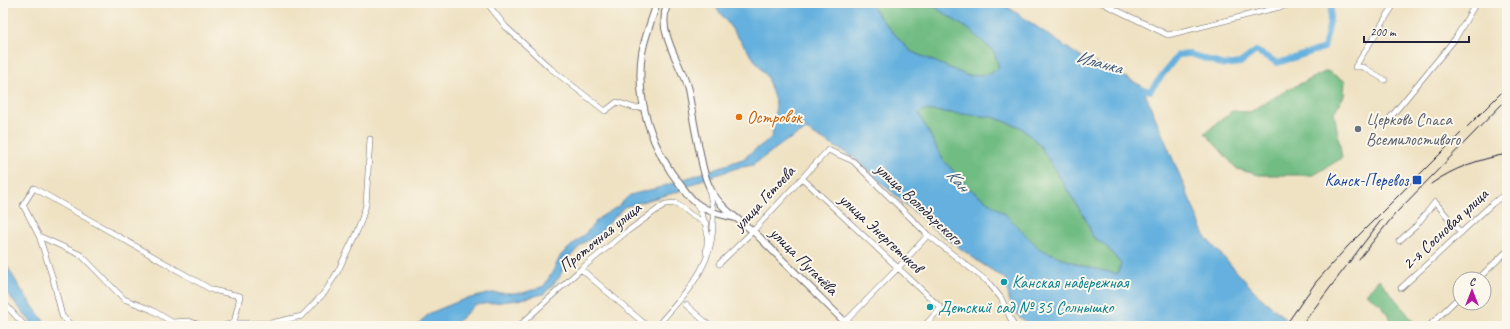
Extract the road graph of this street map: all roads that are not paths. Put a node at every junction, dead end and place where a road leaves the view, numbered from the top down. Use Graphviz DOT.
graph roads {
  1 [pos="487,3"];
  2 [pos="657,3"];
  3 [pos="667,3"];
  4 [pos="1102,3"];
  5 [pos="1296,3"];
  6 [pos="1395,3"];
  7 [pos="1476,3"];
  8 [pos="1385,80"];
  9 [pos="644,107"];
  10 [pos="1385,124"];
  11 [pos="370,139"];
  12 [pos="828,150"];
  13 [pos="802,178"];
  14 [pos="709,186"];
  15 [pos="1507,192"];
  16 [pos="695,203"];
  17 [pos="713,213"];
  18 [pos="737,219"];
  19 [pos="707,224"];
  20 [pos="753,231"];
  21 [pos="1460,233"];
  22 [pos="928,235"];
  23 [pos="39,236"];
  24 [pos="1399,240"];
  25 [pos="1507,251"];
  26 [pos="720,264"];
  27 [pos="703,267"];
  28 [pos="898,268"];
  29 [pos="582,269"];
  30 [pos="1486,271"];
  31 [pos="1401,288"];
  32 [pos="3,302"];
  33 [pos="1452,304"];
  34 [pos="686,305"];
  35 [pos="234,323"];
  36 [pos="845,325"];
  37 [pos="1430,325"];
  38 [pos="25,326"];
  39 [pos="72,326"];
  40 [pos="202,326"];
  41 [pos="223,326"];
  42 [pos="519,326"];
  43 [pos="647,326"];
  44 [pos="657,326"];
  45 [pos="710,326"];
  46 [pos="924,326"];
  47 [pos="1014,326"];
  1 -- 9 [label="street"];
  2 -- 9 [label="main road"];
  3 -- 14 [label="main road"];
  4 -- 5 [label="street"];
  6 -- 8 [label="street"];
  7 -- 10 [label="street"];
  9 -- 16 [label="main road"];
  11 -- 35 [label="street"];
  12 -- 13 [label="street, улица Гетоева"];
  12 -- 22 [label="street, улица Володарского"];
  13 -- 20 [label="street, улица Гетоева"];
  13 -- 28 [label="street, улица Энергетиков"];
  14 -- 17 [label="street"];
  14 -- 18 [label="main road"];
  15 -- 21 [label="street, 2-я Сосновая улица"];
  16 -- 17 [label="main road"];
  16 -- 19 [label="street"];
  17 -- 18 [label="main road"];
  17 -- 27 [label="street"];
  18 -- 20 [label="main road, улица Пугачёва"];
  19 -- 27 [label="street"];
  19 -- 29 [label="street, Проточная улица"];
  20 -- 26 [label="street, улица Гетоева"];
  20 -- 36 [label="main road, улица Пугачёва"];
  21 -- 24 [label="street"];
  21 -- 31 [label="street, 2-я Сосновая улица"];
  22 -- 28 [label="street"];
  22 -- 47 [label="street, улица Володарского"];
  23 -- 35 [label="street"];
  23 -- 39 [label="street"];
  23 -- 40 [label="street"];
  25 -- 30 [label="street"];
  27 -- 44 [label="street"];
  28 -- 36 [label="street"];
  28 -- 46 [label="street, улица Энергетиков"];
  29 -- 42 [label="street, Проточная улица"];
  29 -- 43 [label="street"];
  32 -- 38 [label="street"];
  33 -- 37 [label="street"];
  34 -- 45 [label="street"];
  35 -- 41 [label="street"];
}
